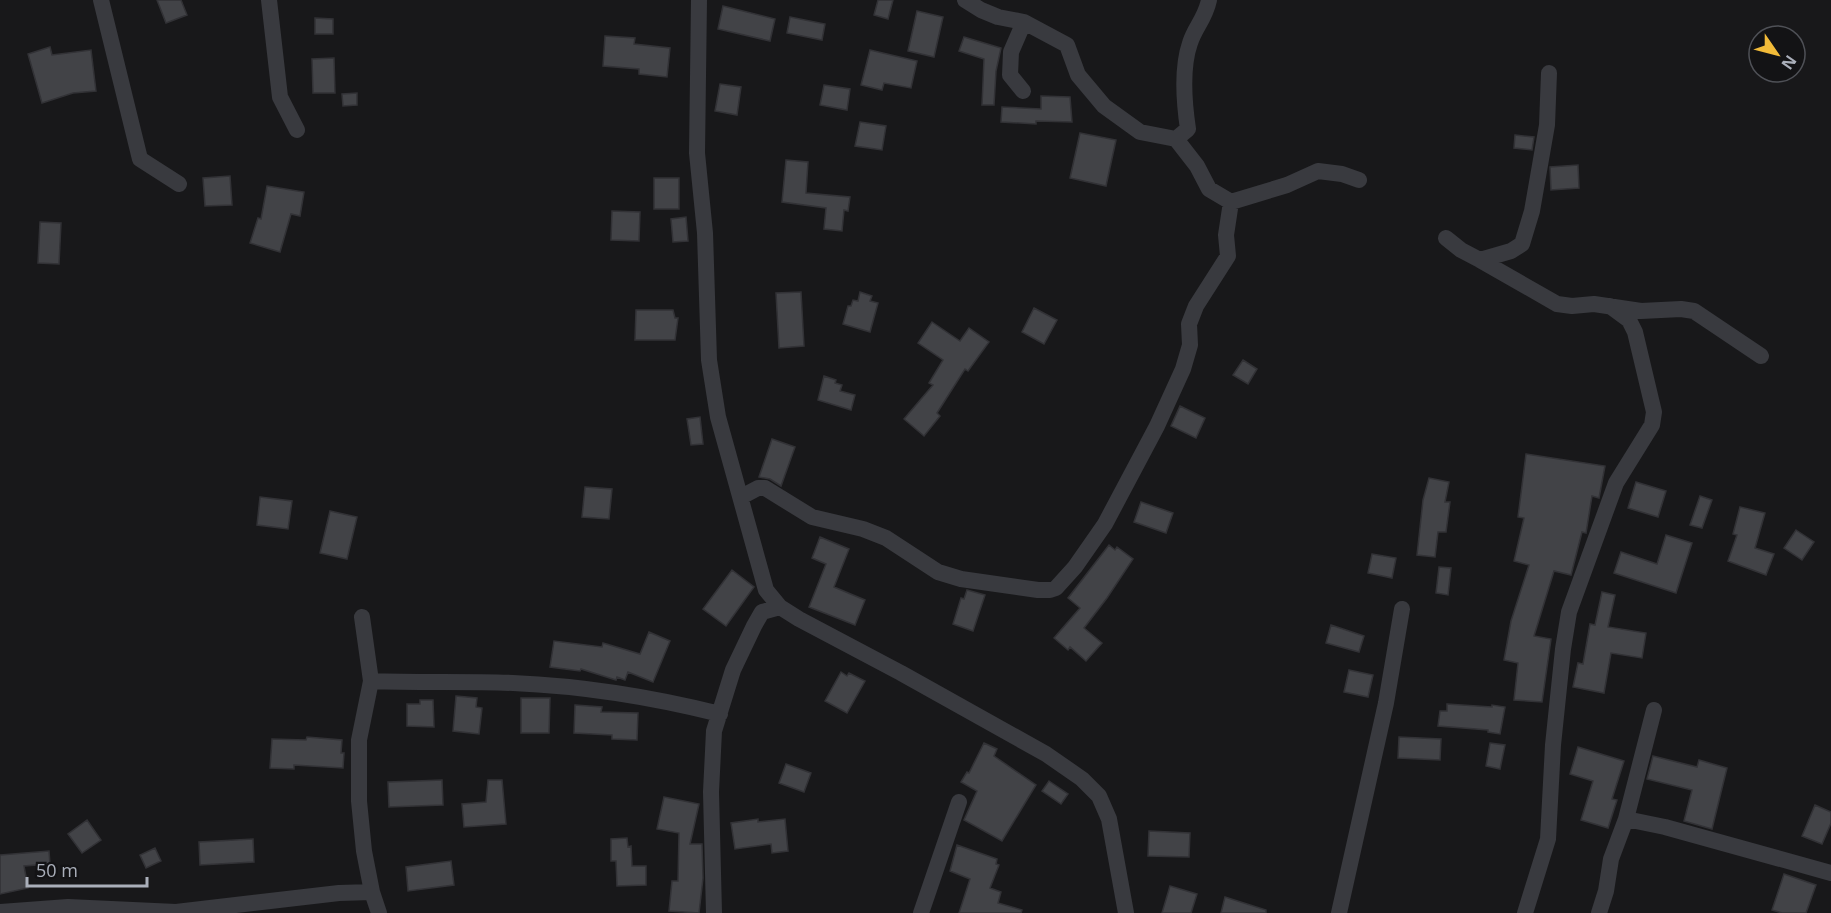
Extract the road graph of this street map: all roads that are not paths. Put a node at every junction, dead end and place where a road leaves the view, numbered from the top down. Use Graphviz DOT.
graph roads {
  1 [pos="101,0"];
  2 [pos="269,0"];
  3 [pos="699,0"];
  4 [pos="965,0"];
  5 [pos="1209,0"];
  6 [pos="1024,22"];
  7 [pos="1549,73"];
  8 [pos="1023,90"];
  9 [pos="297,130"];
  10 [pos="1176,139"];
  11 [pos="1359,180"];
  12 [pos="179,184"];
  13 [pos="1231,202"];
  14 [pos="1446,237"];
  15 [pos="1480,260"];
  16 [pos="1610,306"];
  17 [pos="1761,356"];
  18 [pos="741,497"];
  19 [pos="780,607"];
  20 [pos="1402,609"];
  21 [pos="362,617"];
  22 [pos="371,681"];
  23 [pos="1654,710"];
  24 [pos="720,714"];
  25 [pos="959,802"];
  26 [pos="1626,819"];
  27 [pos="1831,873"];
  28 [pos="372,892"];
  29 [pos="0,912"];
  30 [pos="379,913"];
  31 [pos="714,913"];
  32 [pos="921,913"];
  33 [pos="1126,913"];
  34 [pos="1339,913"];
  35 [pos="1525,913"];
  36 [pos="1599,913"];
  1 -- 12 [label="street"];
  2 -- 9 [label="street"];
  3 -- 18 [label="street"];
  4 -- 6 [label="street"];
  5 -- 10 [label="street"];
  6 -- 8 [label="street"];
  6 -- 10 [label="street"];
  7 -- 15 [label="street"];
  10 -- 13 [label="street"];
  11 -- 13 [label="street"];
  13 -- 18 [label="street"];
  14 -- 15 [label="street"];
  15 -- 16 [label="street"];
  16 -- 17 [label="street"];
  16 -- 35 [label="street"];
  18 -- 19 [label="street"];
  19 -- 24 [label="street"];
  19 -- 33 [label="street"];
  20 -- 34 [label="street"];
  21 -- 22 [label="street"];
  22 -- 24 [label="street"];
  22 -- 28 [label="street"];
  23 -- 26 [label="street"];
  24 -- 31 [label="street"];
  25 -- 32 [label="street"];
  26 -- 27 [label="street"];
  26 -- 36 [label="street"];
  28 -- 29 [label="street"];
  28 -- 30 [label="street"];
}
